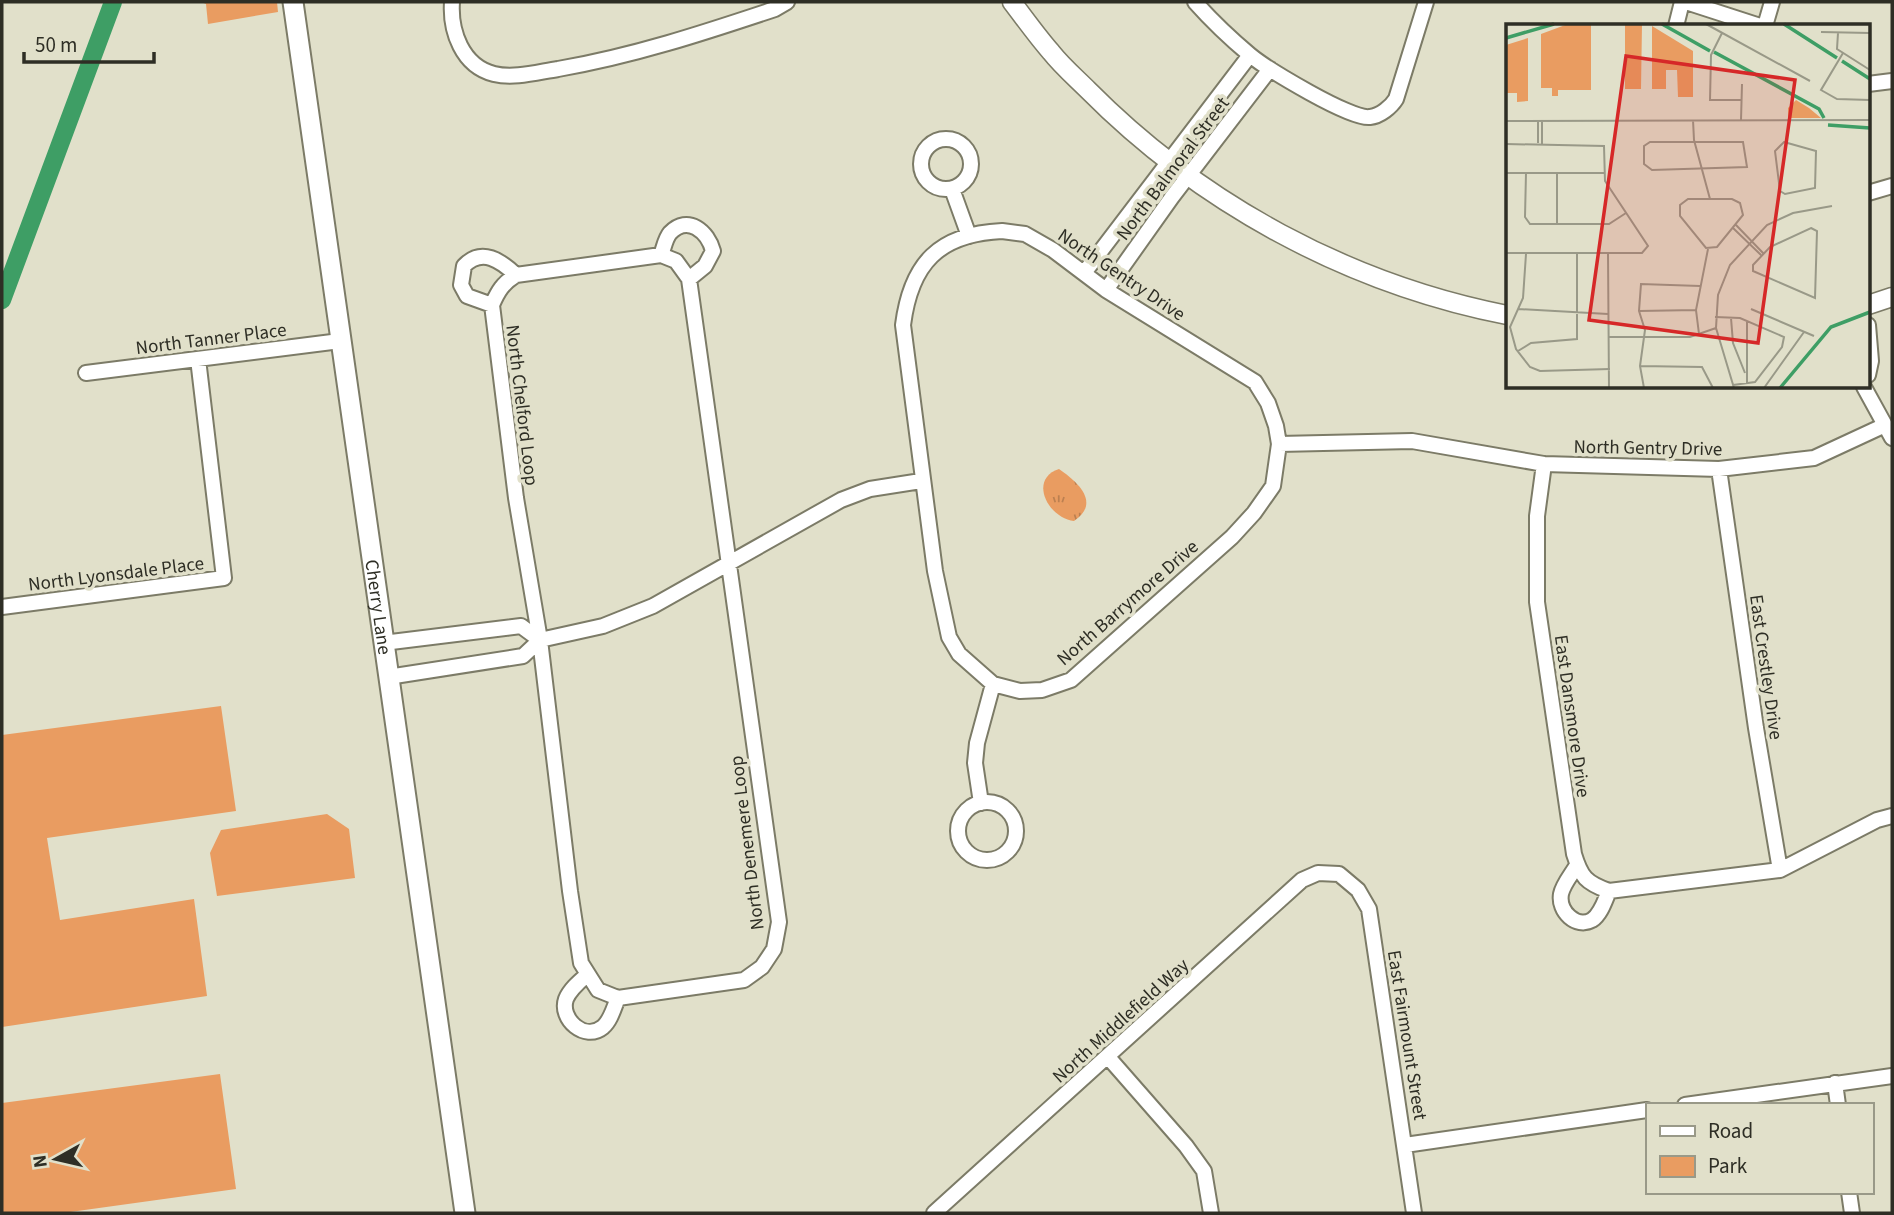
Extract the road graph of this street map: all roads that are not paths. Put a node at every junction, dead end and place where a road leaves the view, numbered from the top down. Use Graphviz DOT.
graph roads {
  1 [pos="293,2"];
  2 [pos="452,2"];
  3 [pos="787,2"];
  4 [pos="1012,2"];
  5 [pos="1195,2"];
  6 [pos="1426,2"];
  7 [pos="1684,2"];
  8 [pos="1772,2"];
  9 [pos="1677,24"];
  10 [pos="1754,24"];
  11 [pos="1766,24"];
  12 [pos="1250,55"];
  13 [pos="1270,69"];
  14 [pos="1892,81"];
  15 [pos="1870,85"];
  16 [pos="1168,162"];
  17 [pos="1188,177"];
  18 [pos="1892,186"];
  19 [pos="952,189"];
  20 [pos="1870,192"];
  21 [pos="969,236"];
  22 [pos="661,255"];
  23 [pos="1084,273"];
  24 [pos="516,275"];
  25 [pos="688,279"];
  26 [pos="1106,290"];
  27 [pos="1892,297"];
  28 [pos="1870,304"];
  29 [pos="492,305"];
  30 [pos="1506,315"];
  31 [pos="340,341"];
  32 [pos="198,359"];
  33 [pos="86,373"];
  34 [pos="1864,388"];
  35 [pos="1883,425"];
  36 [pos="1892,438"];
  37 [pos="1279,444"];
  38 [pos="1544,464"];
  39 [pos="1719,469"];
  40 [pos="921,481"];
  41 [pos="727,562"];
  42 [pos="2,607"];
  43 [pos="540,640"];
  44 [pos="383,643"];
  45 [pos="388,677"];
  46 [pos="993,684"];
  47 [pos="981,803"];
  48 [pos="1892,816"];
  49 [pos="1577,865"];
  50 [pos="1780,870"];
  51 [pos="1339,874"];
  52 [pos="1609,891"];
  53 [pos="587,974"];
  54 [pos="618,998"];
  55 [pos="1108,1057"];
  56 [pos="1892,1076"];
  57 [pos="1835,1083"];
  58 [pos="1699,1103"];
  59 [pos="1838,1103"];
  60 [pos="1646,1110"];
  61 [pos="1405,1145"];
  62 [pos="1849,1194"];
  63 [pos="465,1213"];
  64 [pos="934,1213"];
  65 [pos="1211,1213"];
  66 [pos="1414,1213"];
  67 [pos="1852,1213"];
  1 -- 31 [label="main road, Cherry Lane"];
  2 -- 3 [label="street"];
  4 -- 16 [label="street"];
  5 -- 12 [label="street"];
  6 -- 13 [label="street"];
  7 -- 9 [label="street"];
  7 -- 10 [label="street"];
  8 -- 11 [label="street"];
  12 -- 13 [label="street"];
  12 -- 16 [label="street, North Balmoral Street"];
  13 -- 17 [label="street, North Balmoral Street"];
  14 -- 15 [label="street"];
  16 -- 17 [label="street"];
  16 -- 23 [label="street, North Balmoral Street"];
  17 -- 26 [label="street, North Balmoral Street"];
  17 -- 30 [label="street"];
  18 -- 20 [label="street"];
  19 -- 21 [label="street"];
  21 -- 23 [label="street, North Gentry Drive"];
  21 -- 40 [label="street, North Gentry Drive"];
  22 -- 24 [label="street"];
  22 -- 25 [label="street"];
  22 -- 25 [label="street"];
  23 -- 26 [label="street, North Gentry Drive"];
  24 -- 29 [label="street, North Chelford Loop"];
  24 -- 29 [label="street"];
  25 -- 41 [label="street"];
  26 -- 37 [label="street, North Gentry Drive"];
  27 -- 28 [label="street"];
  29 -- 43 [label="street, North Chelford Loop"];
  31 -- 32 [label="street, North Tanner Place"];
  31 -- 44 [label="main road, Cherry Lane"];
  32 -- 33 [label="street, North Tanner Place"];
  32 -- 42 [label="street, North Lyonsdale Place"];
  34 -- 35 [label="street"];
  35 -- 36 [label="street"];
  35 -- 39 [label="street, North Gentry Drive"];
  37 -- 38 [label="street, North Gentry Drive"];
  37 -- 46 [label="street, North Barrymore Drive"];
  38 -- 39 [label="street, North Gentry Drive"];
  38 -- 49 [label="street, East Dansmore Drive"];
  39 -- 50 [label="street, East Crestley Drive"];
  40 -- 41 [label="street"];
  40 -- 46 [label="street"];
  41 -- 43 [label="street"];
  41 -- 54 [label="street, North Denemere Loop"];
  43 -- 44 [label="street"];
  43 -- 45 [label="street"];
  43 -- 53 [label="street"];
  44 -- 45 [label="main road, Cherry Lane"];
  45 -- 63 [label="main road, Cherry Lane"];
  46 -- 47 [label="street"];
  47 -- 47 [label="street"];
  48 -- 50 [label="street"];
  49 -- 52 [label="street"];
  49 -- 52 [label="street"];
  50 -- 52 [label="street"];
  51 -- 55 [label="street, North Middlefield Way"];
  51 -- 61 [label="street, East Fairmount Street"];
  53 -- 54 [label="street"];
  53 -- 54 [label="street"];
  55 -- 64 [label="street, North Middlefield Way"];
  55 -- 65 [label="street"];
  56 -- 57 [label="street"];
  57 -- 58 [label="street"];
  57 -- 59 [label="street"];
  60 -- 61 [label="street"];
  61 -- 66 [label="street, East Fairmount Street"];
  62 -- 67 [label="street"];
}
